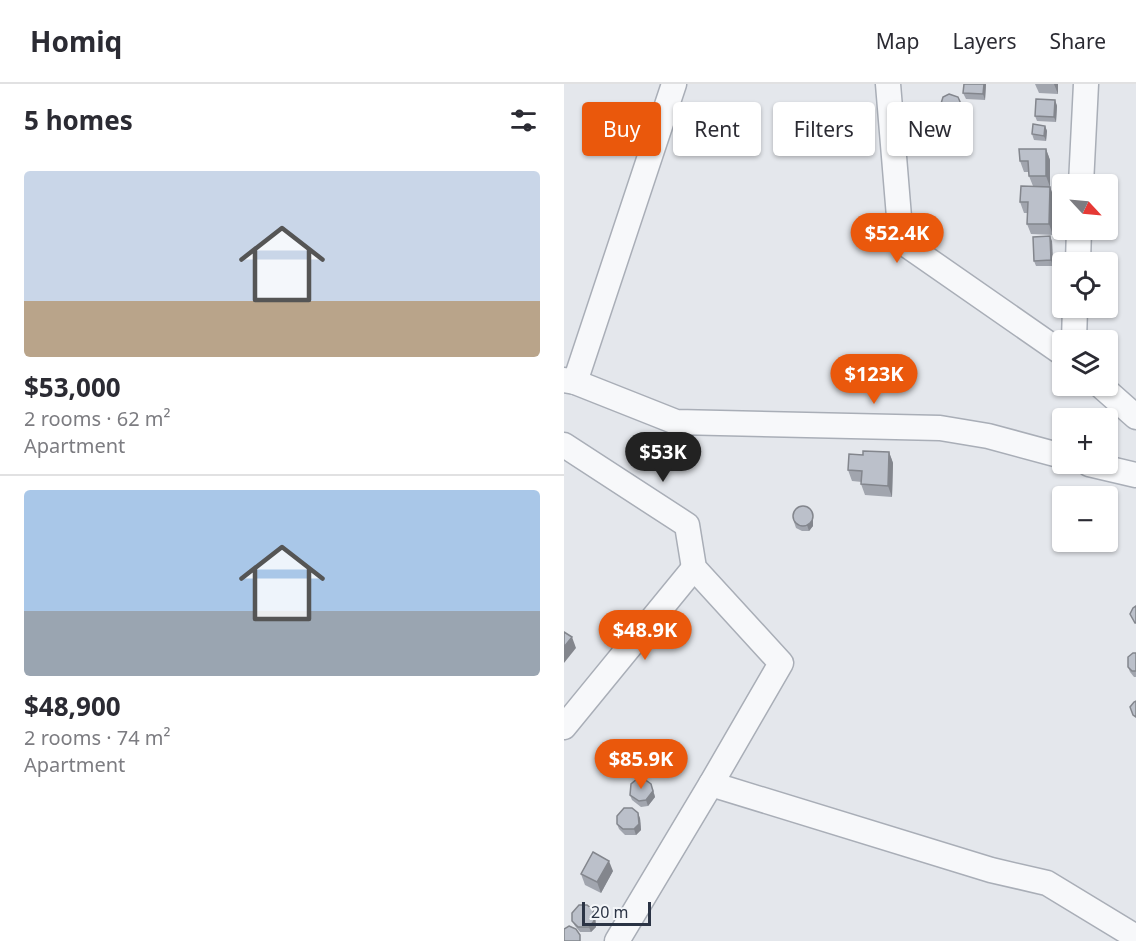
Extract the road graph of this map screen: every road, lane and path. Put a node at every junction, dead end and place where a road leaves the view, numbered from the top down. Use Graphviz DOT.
graph roads {
  1 [pos="674,84"];
  2 [pos="888,84"];
  3 [pos="1086,84"];
  4 [pos="1082,174"];
  5 [pos="1052,346"];
  6 [pos="569,381"];
  7 [pos="1112,396"];
  8 [pos="1136,417"];
  9 [pos="564,445"];
  10 [pos="1052,453"];
  11 [pos="1118,471"];
  12 [pos="1136,475"];
  13 [pos="694,568"];
  14 [pos="564,727"];
  15 [pos="711,784"];
  16 [pos="1136,937"];
  17 [pos="617,941"];
  1 -- 6 [label="street"];
  2 -- 5 [label="street"];
  3 -- 4 [label="street"];
  6 -- 10 [label="street"];
  7 -- 8 [label="street"];
  9 -- 13 [label="street"];
  11 -- 12 [label="street"];
  13 -- 14 [label="street"];
  13 -- 15 [label="street"];
  15 -- 16 [label="street"];
  15 -- 17 [label="street"];
}
